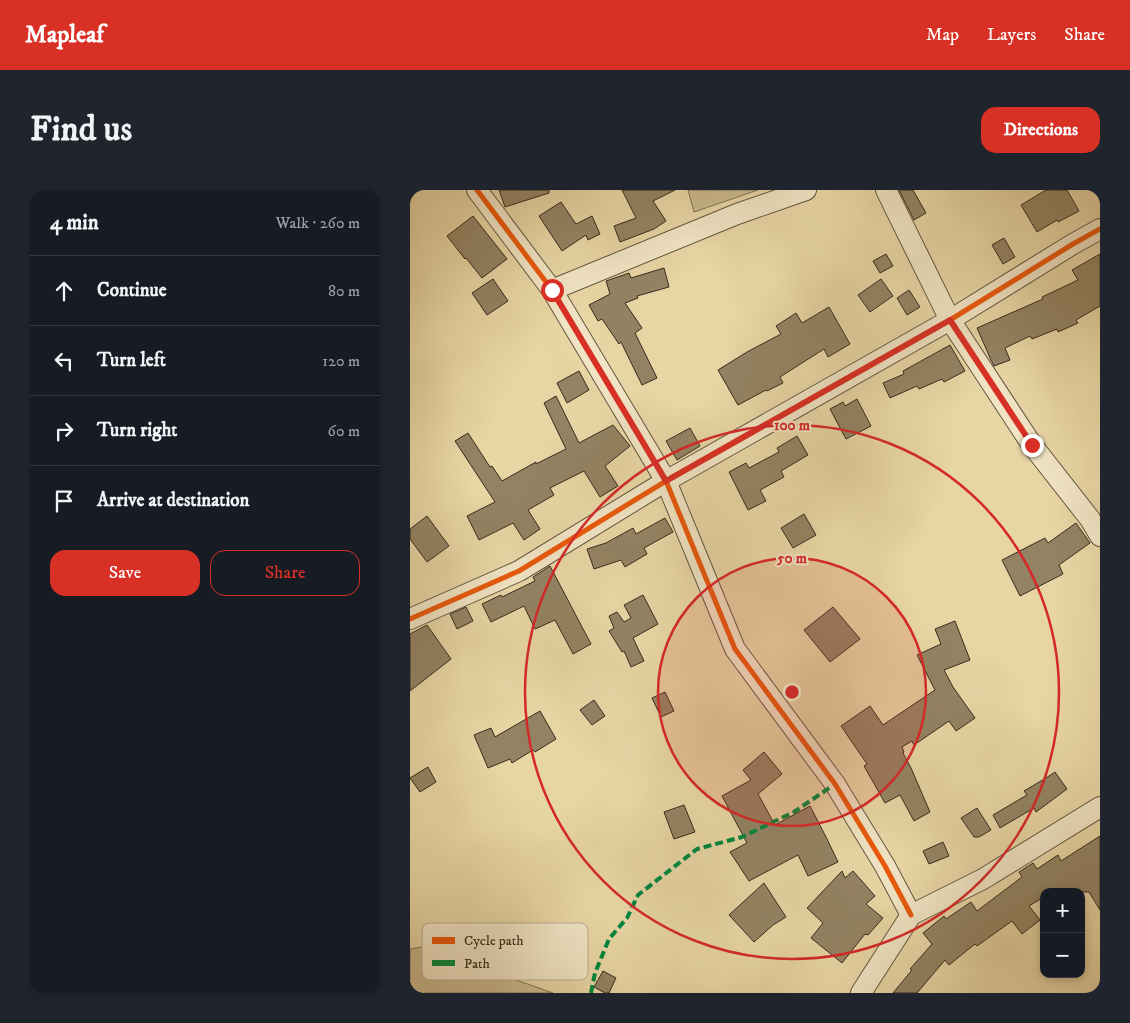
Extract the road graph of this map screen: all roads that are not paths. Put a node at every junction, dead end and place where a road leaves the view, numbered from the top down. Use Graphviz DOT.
graph roads {
  1 [pos="477,190"];
  2 [pos="806,190"];
  3 [pos="886,190"];
  4 [pos="1100,229"];
  5 [pos="552,290"];
  6 [pos="950,320"];
  7 [pos="666,481"];
  8 [pos="1100,536"];
  9 [pos="410,619"];
  10 [pos="1100,807"];
  11 [pos="911,915"];
  12 [pos="861,993"];
  1 -- 5 [label="street"];
  2 -- 5 [label="street"];
  3 -- 6 [label="street"];
  4 -- 6 [label="street"];
  5 -- 7 [label="street"];
  6 -- 7 [label="street"];
  6 -- 8 [label="street"];
  7 -- 9 [label="street"];
  7 -- 11 [label="street"];
  10 -- 11 [label="street"];
  11 -- 12 [label="street"];
}
